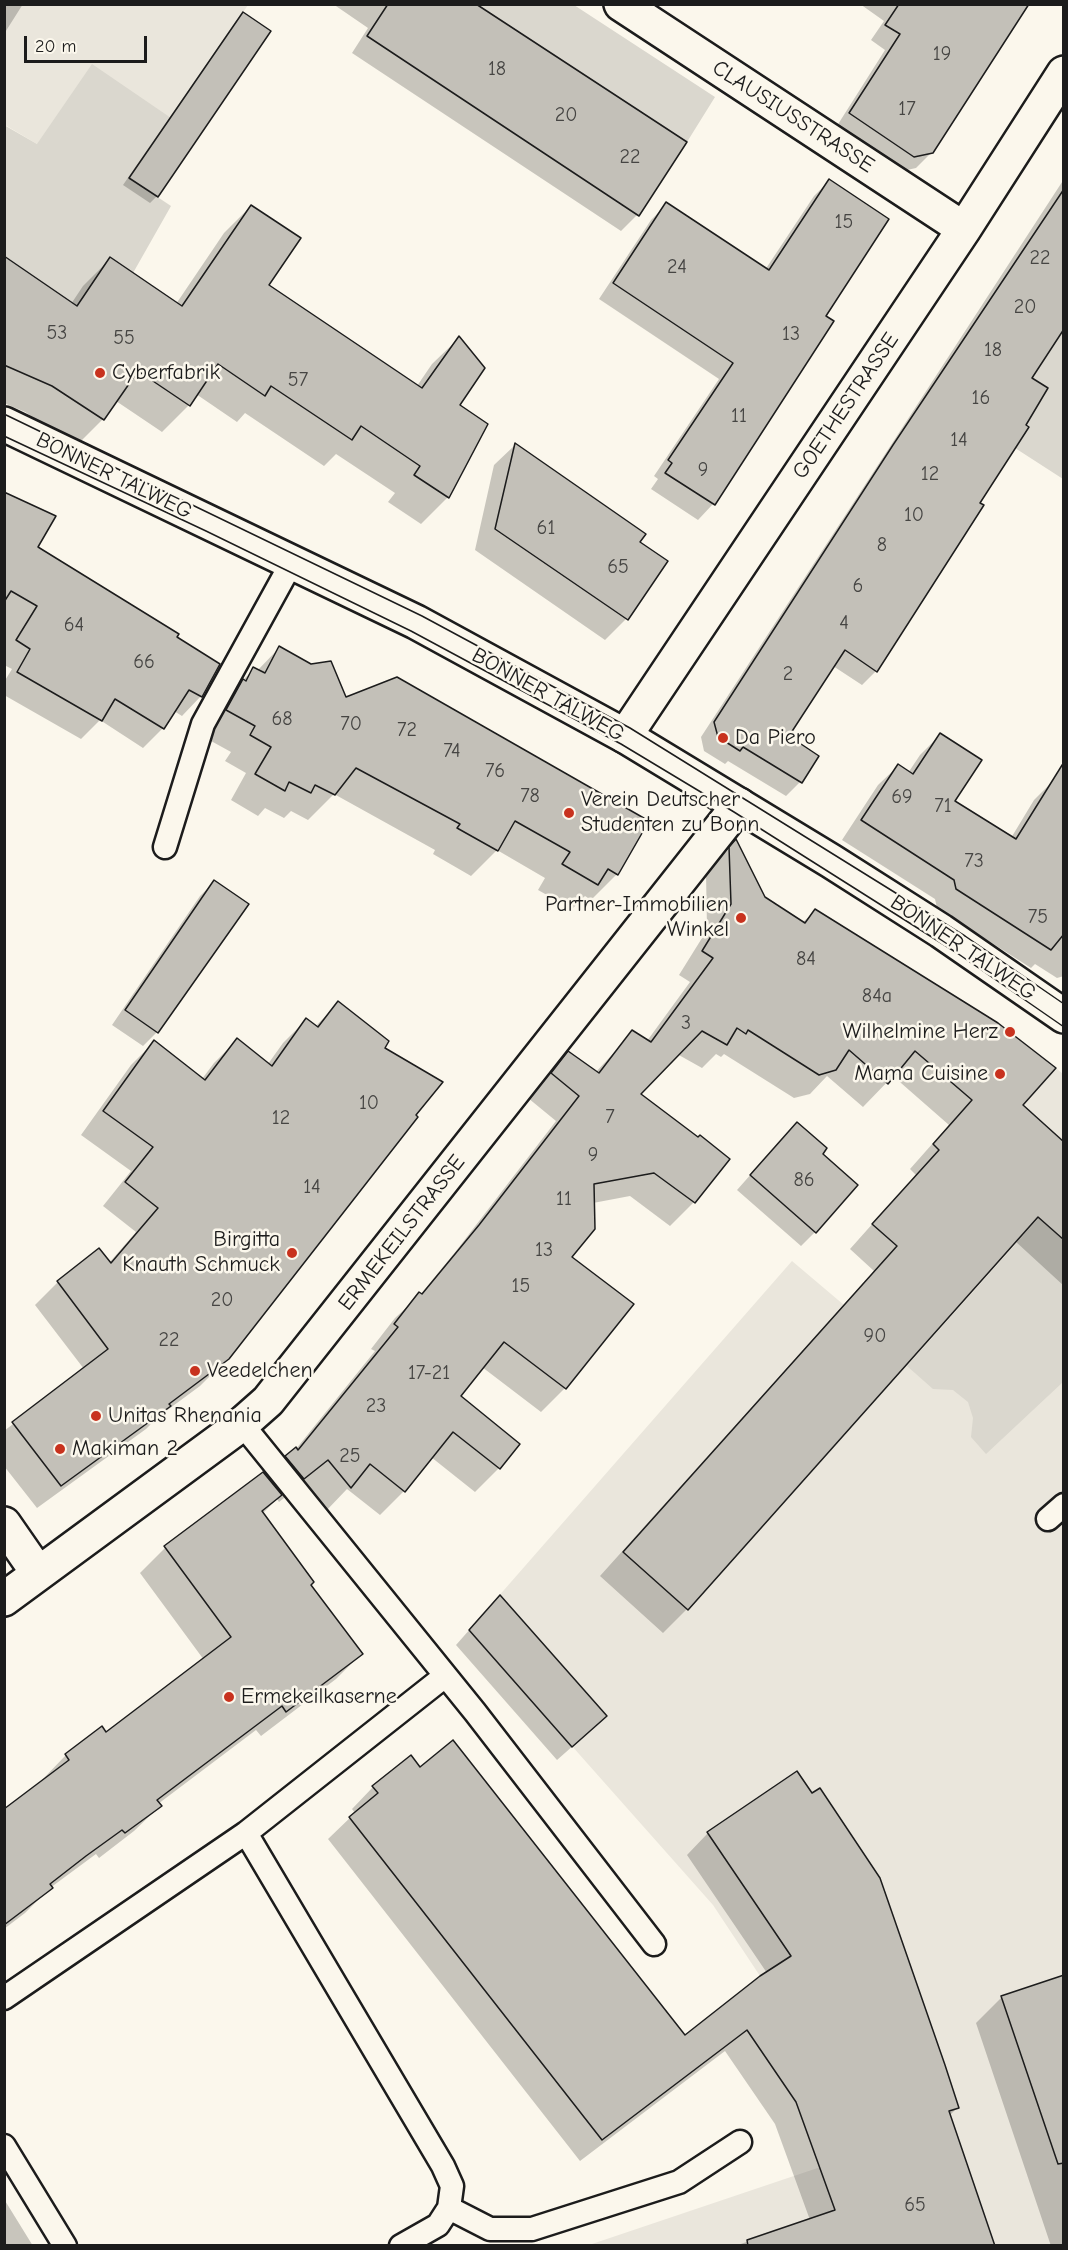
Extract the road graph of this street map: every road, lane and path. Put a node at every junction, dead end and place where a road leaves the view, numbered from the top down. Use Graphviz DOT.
graph roads {
  1 [pos="621,4"];
  2 [pos="1064,74"];
  3 [pos="964,229"];
  4 [pos="4,424"];
  5 [pos="292,562"];
  6 [pos="625,736"];
  7 [pos="739,805"];
  8 [pos="165,848"];
  9 [pos="1064,1016"];
  10 [pos="242,1424"];
  11 [pos="4,1524"];
  12 [pos="38,1573"];
  13 [pos="4,1599"];
  14 [pos="445,1676"];
  15 [pos="246,1833"];
  16 [pos="654,1944"];
  17 [pos="4,1998"];
  18 [pos="740,2142"];
  19 [pos="4,2146"];
  20 [pos="449,2208"];
  21 [pos="65,2246"];
  22 [pos="401,2246"];
  1 -- 3 [label="street, CLAUSIUSSTRASSE"];
  2 -- 3 [label="street, GOETHESTRASSE"];
  3 -- 6 [label="street, GOETHESTRASSE"];
  4 -- 5 [label="street, BONNER TALWEG"];
  5 -- 6 [label="street, BONNER TALWEG"];
  5 -- 8 [label="lane"];
  6 -- 7 [label="street, BONNER TALWEG"];
  7 -- 9 [label="street, BONNER TALWEG"];
  7 -- 10 [label="street, ERMEKEILSTRASSE"];
  10 -- 12 [label="street, ERMEKEILSTRASSE"];
  10 -- 14 [label="lane"];
  11 -- 12 [label="street"];
  12 -- 13 [label="street, ERMEKEILSTRASSE"];
  14 -- 15 [label="lane"];
  14 -- 16 [label="lane"];
  15 -- 17 [label="lane"];
  15 -- 20 [label="lane"];
  18 -- 20 [label="lane"];
  19 -- 21 [label="lane"];
  20 -- 22 [label="lane"];
}
